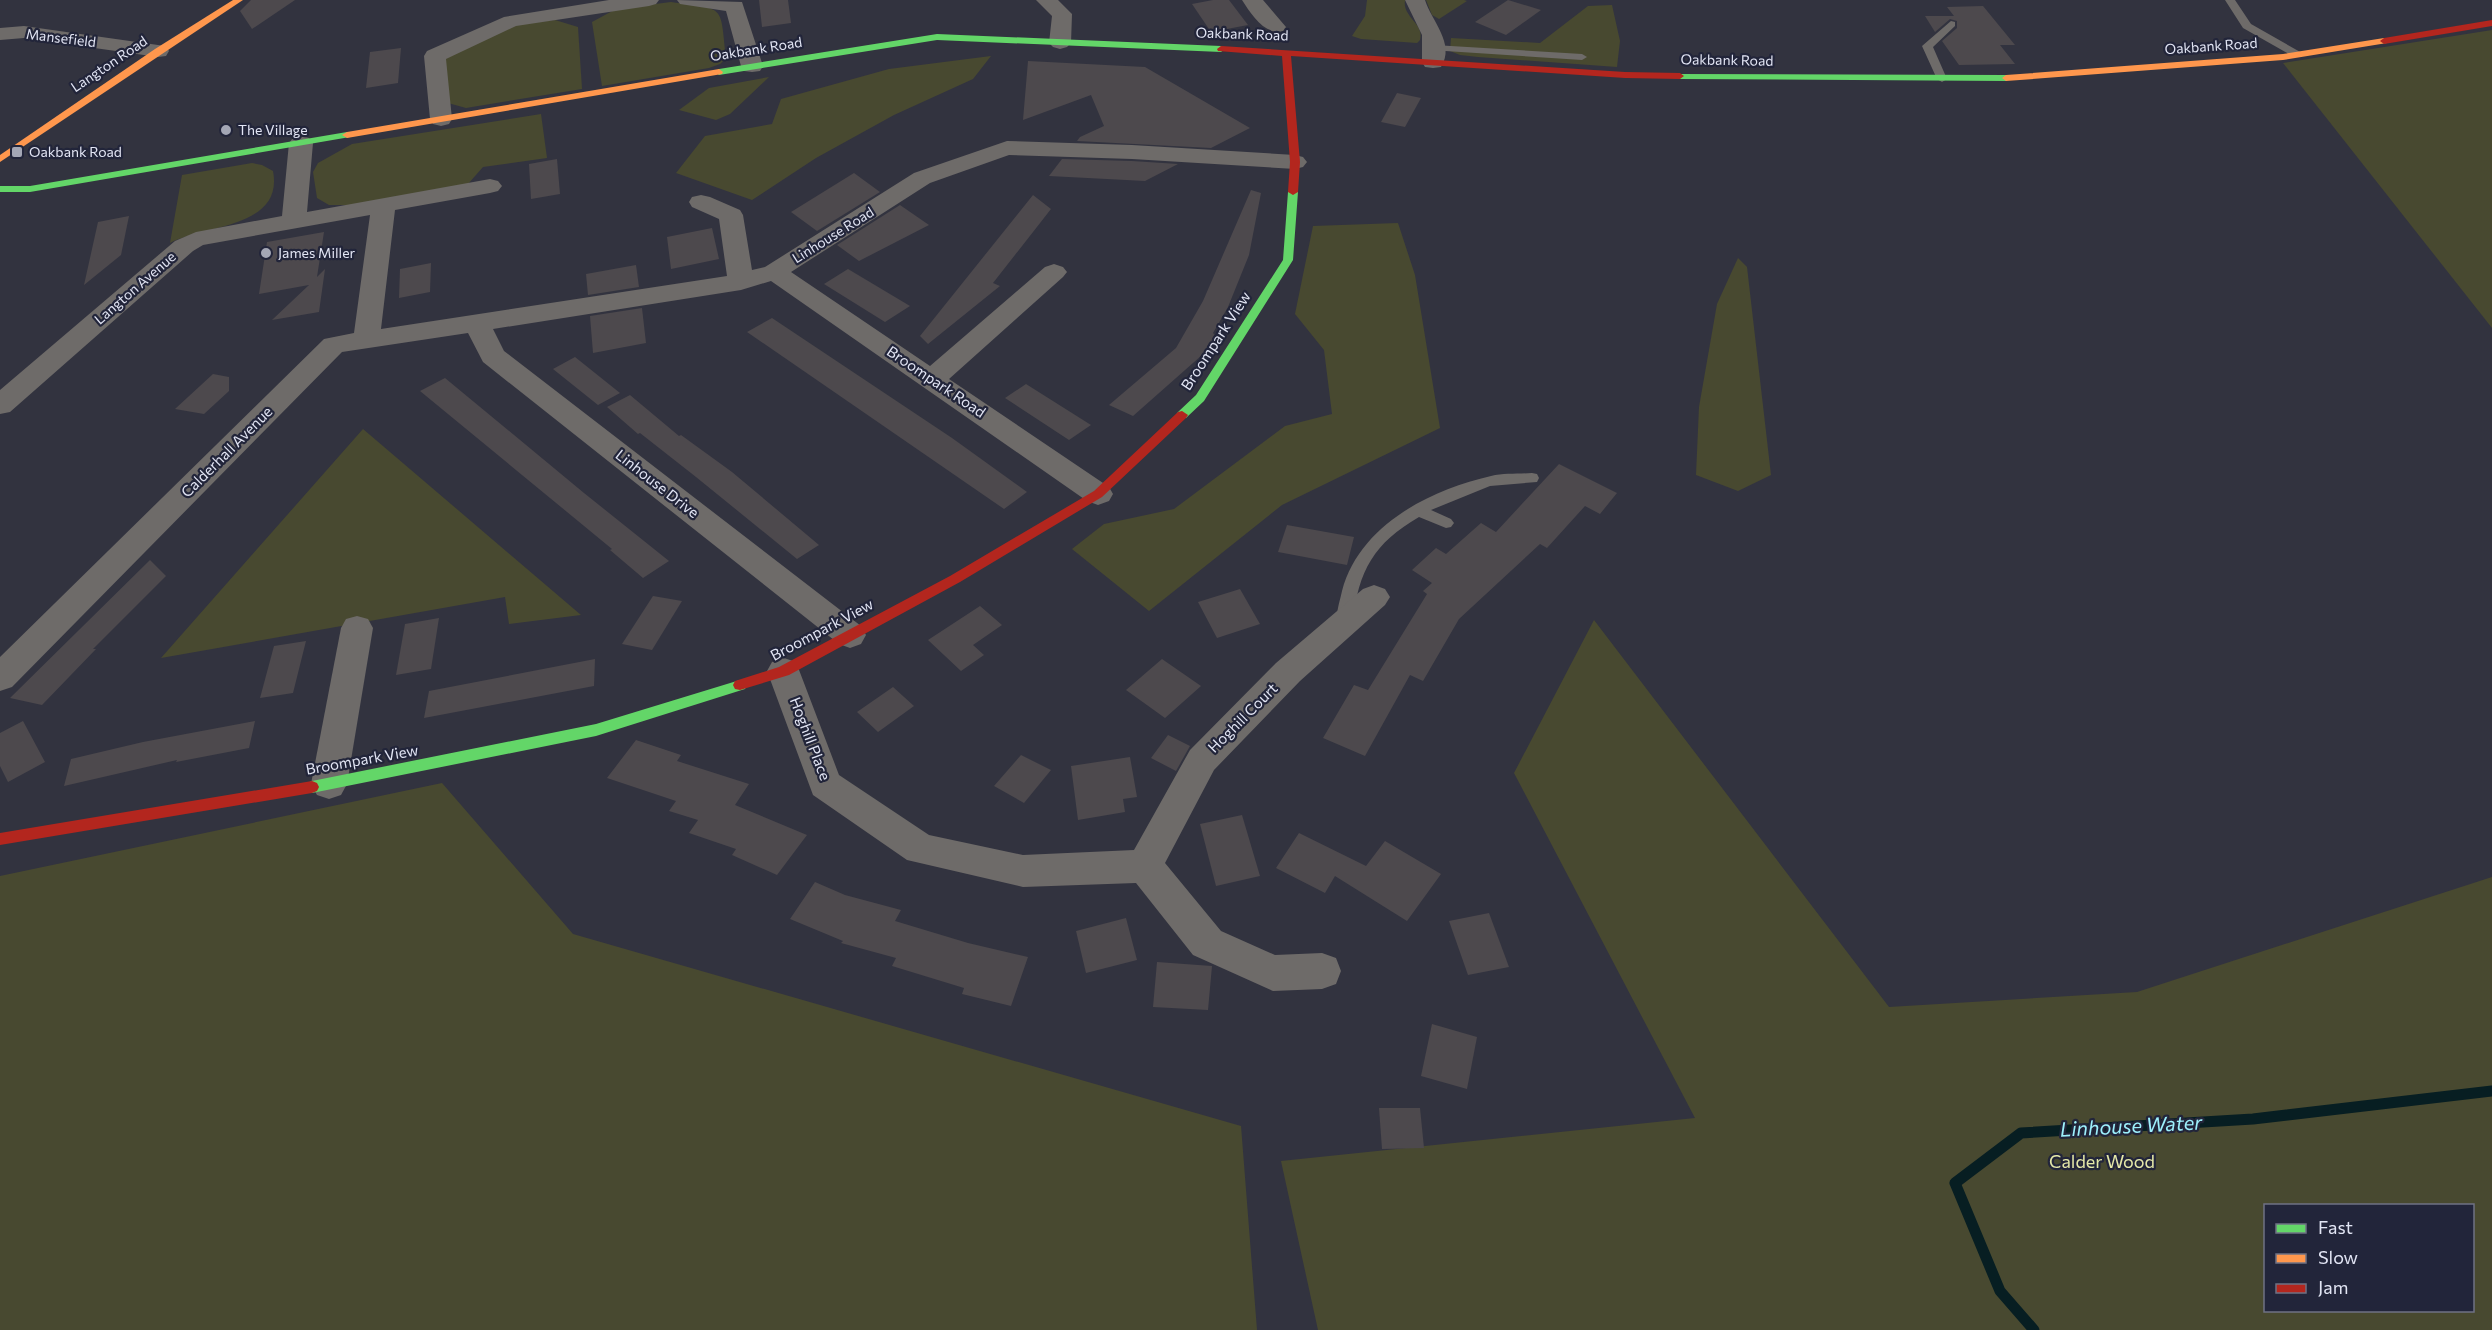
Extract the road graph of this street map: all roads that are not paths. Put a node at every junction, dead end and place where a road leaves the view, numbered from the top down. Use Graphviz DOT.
graph roads {
  1 [pos="239,0"];
  2 [pos="649,0"];
  3 [pos="687,0"];
  4 [pos="1046,0"];
  5 [pos="1252,0"];
  6 [pos="1415,0"];
  7 [pos="2230,0"];
  8 [pos="2492,23"];
  9 [pos="1951,24"];
  10 [pos="1276,27"];
  11 [pos="0,34"];
  12 [pos="1060,43"];
  13 [pos="158,51"];
  14 [pos="1286,52"];
  15 [pos="1433,55"];
  16 [pos="2298,55"];
  17 [pos="1582,57"];
  18 [pos="752,66"];
  19 [pos="1942,79"];
  20 [pos="441,119"];
  21 [pos="301,143"];
  22 [pos="0,159"];
  23 [pos="1294,162"];
  24 [pos="490,186"];
  25 [pos="0,189"];
  26 [pos="701,202"];
  27 [pos="384,204"];
  28 [pos="294,219"];
  29 [pos="774,272"];
  30 [pos="1054,272"];
  31 [pos="741,282"];
  32 [pos="477,323"];
  33 [pos="366,340"];
  34 [pos="932,379"];
  35 [pos="0,405"];
  36 [pos="1532,478"];
  37 [pos="1098,494"];
  38 [pos="1419,511"];
  39 [pos="1446,523"];
  40 [pos="1374,597"];
  41 [pos="1345,622"];
  42 [pos="357,628"];
  43 [pos="850,635"];
  44 [pos="784,671"];
  45 [pos="0,678"];
  46 [pos="329,784"];
  47 [pos="0,839"];
  48 [pos="1145,866"];
  49 [pos="1323,971"];
  1 -- 13 [label="street, Langton Road"];
  2 -- 20 [label="street"];
  3 -- 18 [label="street"];
  4 -- 12 [label="street"];
  5 -- 10 [label="street"];
  6 -- 15 [label="street"];
  7 -- 16 [label="lane"];
  8 -- 16 [label="street, Oakbank Road"];
  9 -- 19 [label="lane"];
  11 -- 13 [label="street, Mansefield"];
  12 -- 14 [label="street, Oakbank Road"];
  12 -- 18 [label="street, Oakbank Road"];
  13 -- 22 [label="street, Langton Road"];
  14 -- 15 [label="street, Oakbank Road"];
  14 -- 23 [label="street, Broompark View"];
  15 -- 17 [label="lane"];
  15 -- 19 [label="street, Oakbank Road"];
  16 -- 19 [label="street, Oakbank Road"];
  18 -- 20 [label="street, Oakbank Road"];
  20 -- 21 [label="street, Oakbank Road"];
  21 -- 25 [label="street, Oakbank Road"];
  21 -- 28 [label="street"];
  23 -- 29 [label="street, Linhouse Road"];
  23 -- 37 [label="street, Broompark View"];
  24 -- 27 [label="street, Langton Avenue"];
  26 -- 31 [label="street"];
  27 -- 28 [label="street, Langton Avenue"];
  27 -- 33 [label="street"];
  28 -- 35 [label="street, Langton Avenue"];
  29 -- 31 [label="street, Linhouse Road"];
  29 -- 34 [label="street, Broompark Road"];
  30 -- 34 [label="street"];
  31 -- 32 [label="street, Linhouse Road"];
  32 -- 33 [label="street, Linhouse Road"];
  32 -- 43 [label="street, Linhouse Drive"];
  33 -- 45 [label="street, Calderhall Avenue"];
  34 -- 37 [label="street, Broompark Road"];
  36 -- 38 [label="lane"];
  37 -- 43 [label="street, Broompark View"];
  38 -- 39 [label="lane"];
  38 -- 41 [label="lane"];
  40 -- 41 [label="street, Hoghill Court"];
  41 -- 48 [label="street, Hoghill Court"];
  42 -- 46 [label="street"];
  43 -- 44 [label="street, Broompark View"];
  44 -- 46 [label="street, Broompark View"];
  44 -- 48 [label="street, Hoghill Place"];
  46 -- 47 [label="street, Broompark View"];
  48 -- 49 [label="street"];
}
